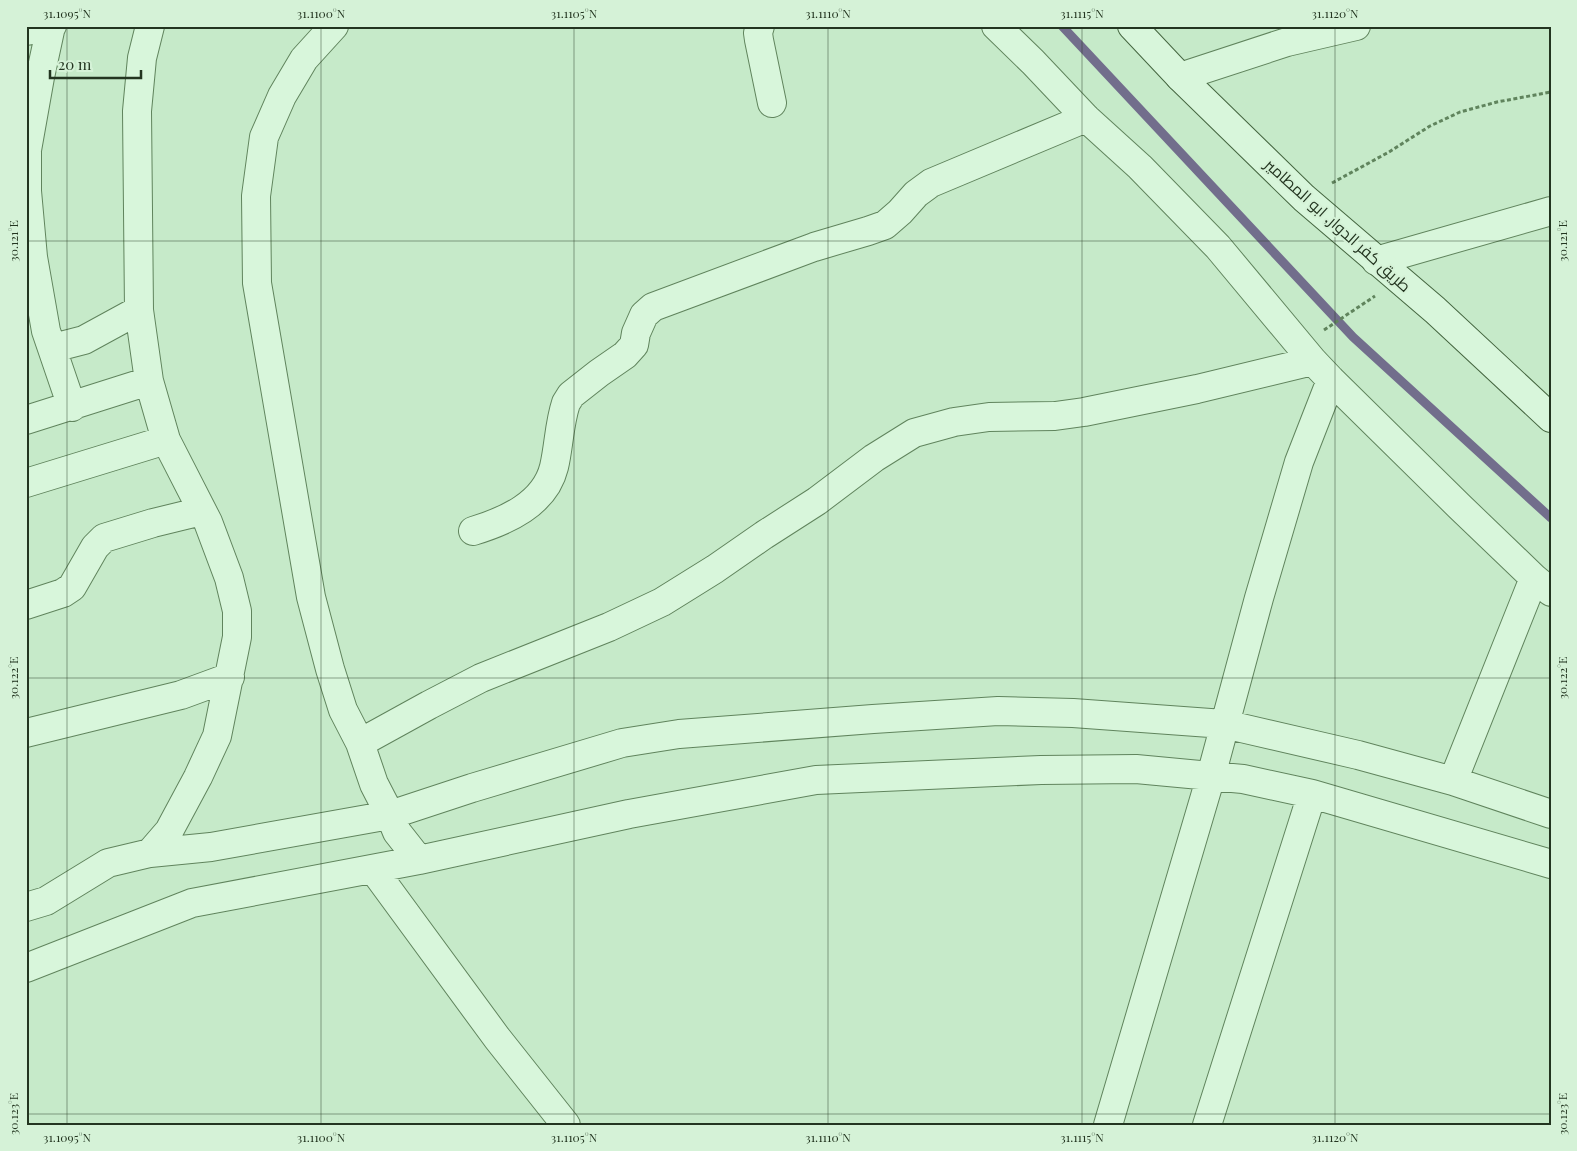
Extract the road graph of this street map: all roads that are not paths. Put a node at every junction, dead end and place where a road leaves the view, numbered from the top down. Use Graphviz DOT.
graph roads {
  1 [pos="52,26"];
  2 [pos="150,26"];
  3 [pos="334,26"];
  4 [pos="760,26"];
  5 [pos="996,26"];
  6 [pos="1132,26"];
  7 [pos="1356,26"];
  8 [pos="26,31"];
  9 [pos="1180,77"];
  10 [pos="772,103"];
  11 [pos="1086,118"];
  12 [pos="27,150"];
  13 [pos="1551,211"];
  14 [pos="1376,261"];
  15 [pos="139,310"];
  16 [pos="42,338"];
  17 [pos="1322,370"];
  18 [pos="149,381"];
  19 [pos="72,406"];
  20 [pos="1546,408"];
  21 [pos="26,420"];
  22 [pos="166,440"];
  23 [pos="26,483"];
  24 [pos="202,511"];
  25 [pos="474,531"];
  26 [pos="1542,585"];
  27 [pos="26,605"];
  28 [pos="230,677"];
  29 [pos="1224,724"];
  30 [pos="26,733"];
  31 [pos="360,743"];
  32 [pos="1210,776"];
  33 [pos="1453,780"];
  34 [pos="1312,794"];
  35 [pos="1551,814"];
  36 [pos="390,815"];
  37 [pos="150,853"];
  38 [pos="419,860"];
  39 [pos="1551,864"];
  40 [pos="373,869"];
  41 [pos="26,907"];
  42 [pos="26,968"];
  43 [pos="566,1125"];
  44 [pos="1108,1125"];
  45 [pos="1206,1125"];
  1 -- 8 [label="street"];
  1 -- 12 [label="street"];
  2 -- 15 [label="street"];
  3 -- 31 [label="street"];
  4 -- 10 [label="street"];
  5 -- 11 [label="street"];
  6 -- 9 [label="street, طريق كفر الدوار, ابو المطامير"];
  7 -- 9 [label="street"];
  9 -- 14 [label="street, طريق كفر الدوار, ابو المطامير"];
  11 -- 17 [label="street"];
  11 -- 25 [label="street"];
  12 -- 16 [label="street"];
  13 -- 14 [label="street"];
  14 -- 20 [label="street, طريق كفر الدوار, ابو المطامير"];
  15 -- 16 [label="street"];
  15 -- 18 [label="street"];
  16 -- 19 [label="street"];
  17 -- 26 [label="street"];
  17 -- 29 [label="street"];
  17 -- 31 [label="street"];
  18 -- 19 [label="street"];
  18 -- 22 [label="street"];
  19 -- 21 [label="street"];
  22 -- 23 [label="street"];
  22 -- 24 [label="street"];
  24 -- 27 [label="street"];
  24 -- 28 [label="street"];
  26 -- 33 [label="street"];
  28 -- 30 [label="street"];
  28 -- 37 [label="street"];
  29 -- 32 [label="street"];
  29 -- 33 [label="street"];
  29 -- 36 [label="street"];
  31 -- 36 [label="street"];
  32 -- 34 [label="street"];
  32 -- 38 [label="street"];
  32 -- 44 [label="street"];
  33 -- 35 [label="street"];
  34 -- 39 [label="street"];
  34 -- 45 [label="street"];
  36 -- 37 [label="street"];
  36 -- 38 [label="street"];
  37 -- 41 [label="street"];
  38 -- 40 [label="street"];
  40 -- 42 [label="street"];
  40 -- 43 [label="street"];
}
